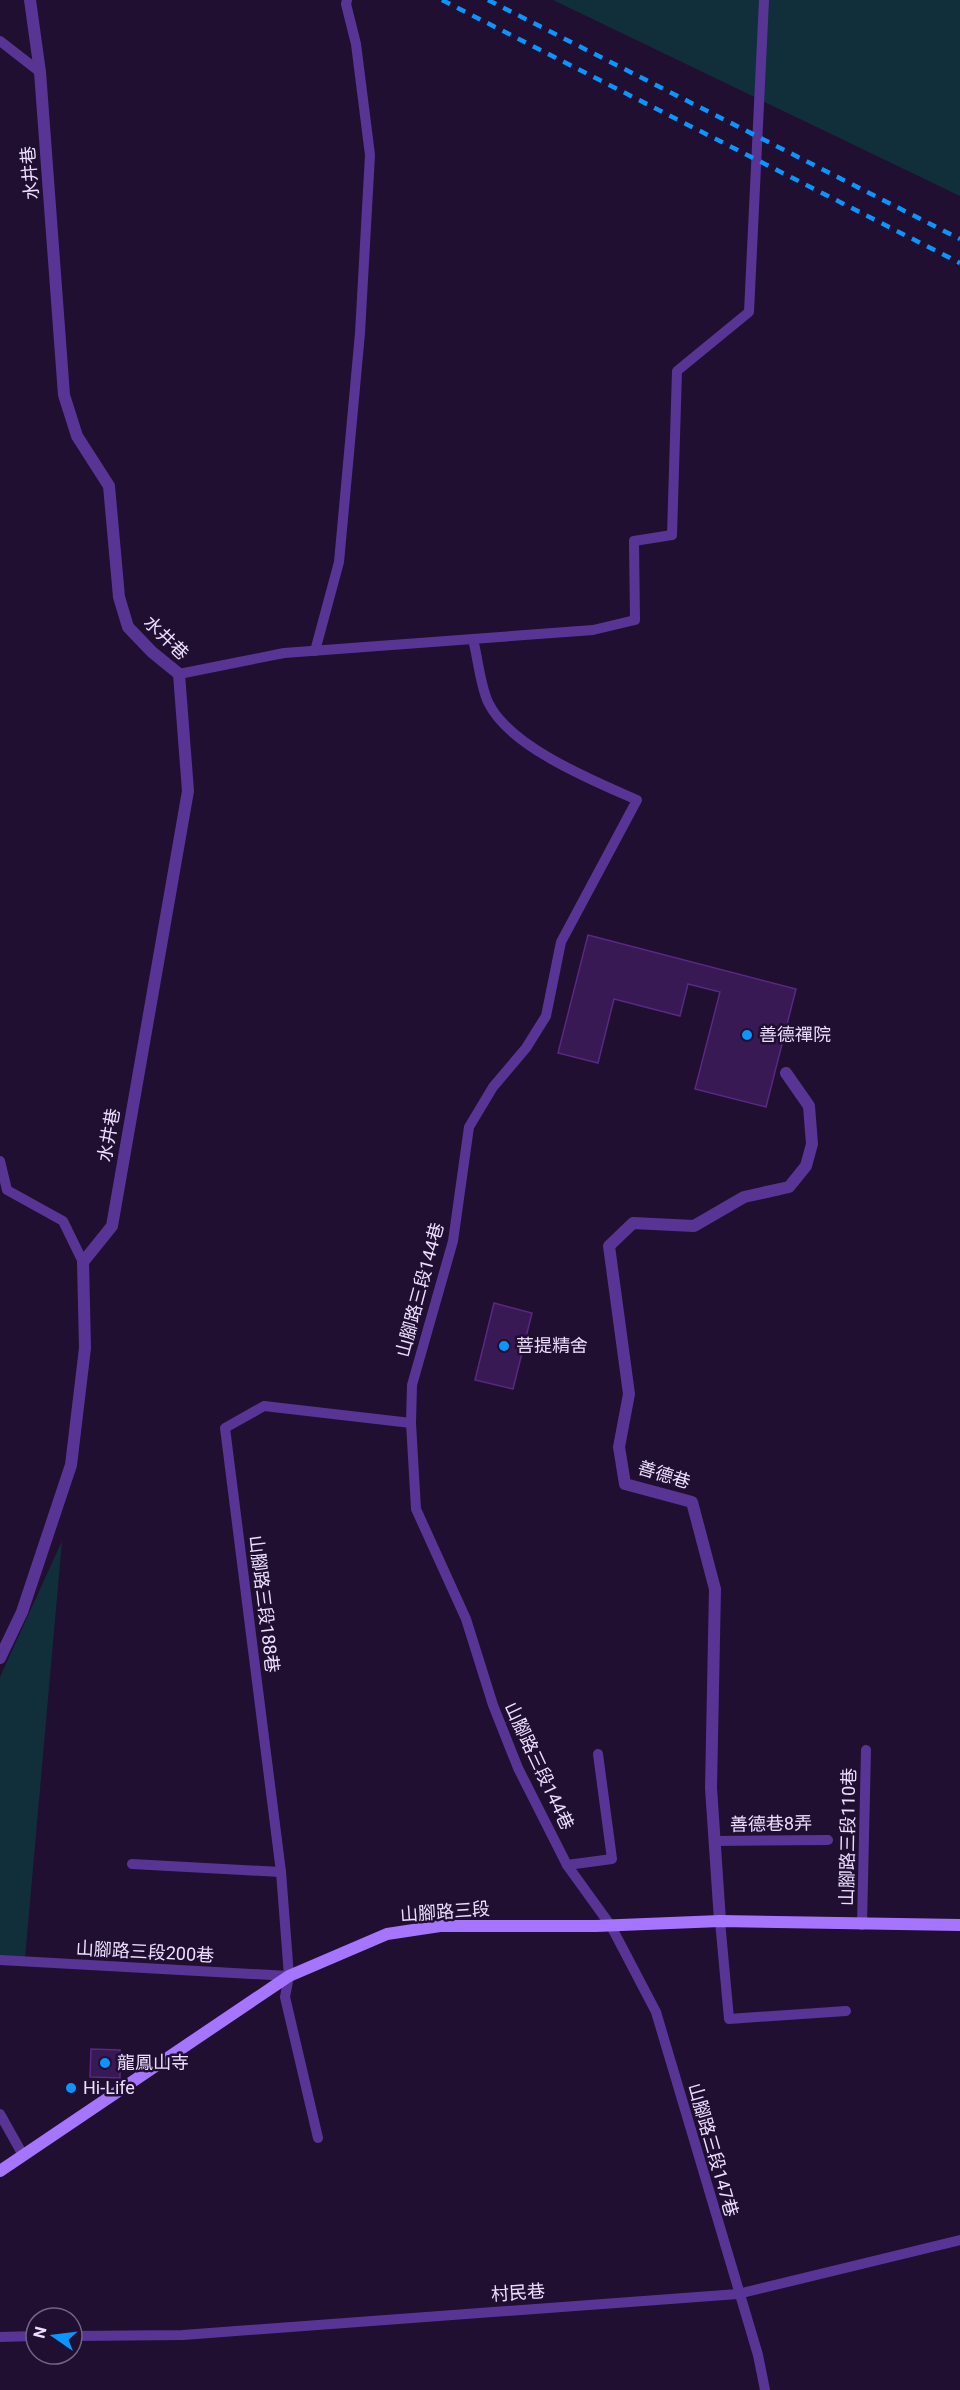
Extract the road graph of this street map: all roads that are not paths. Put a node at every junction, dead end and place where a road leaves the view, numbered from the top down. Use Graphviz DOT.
graph roads {
  1 [pos="30,0"];
  2 [pos="347,0"];
  3 [pos="764,0"];
  4 [pos="0,41"];
  5 [pos="40,72"];
  6 [pos="473,639"];
  7 [pos="315,651"];
  8 [pos="179,674"];
  9 [pos="786,1073"];
  10 [pos="0,1161"];
  11 [pos="83,1262"];
  12 [pos="411,1423"];
  13 [pos="0,1658"];
  14 [pos="866,1750"];
  15 [pos="598,1754"];
  16 [pos="828,1840"];
  17 [pos="714,1841"];
  18 [pos="132,1864"];
  19 [pos="567,1864"];
  20 [pos="281,1872"];
  21 [pos="720,1921"];
  22 [pos="960,1924"];
  23 [pos="862,1925"];
  24 [pos="611,1926"];
  25 [pos="0,1960"];
  26 [pos="289,1976"];
  27 [pos="846,2011"];
  28 [pos="0,2114"];
  29 [pos="318,2138"];
  30 [pos="23,2155"];
  31 [pos="0,2171"];
  32 [pos="960,2240"];
  33 [pos="738,2294"];
  34 [pos="24,2336"];
  35 [pos="84,2336"];
  36 [pos="0,2337"];
  37 [pos="765,2390"];
  1 -- 5 [label="street, 水井巷"];
  2 -- 7 [label="lane"];
  3 -- 6 [label="lane"];
  4 -- 5 [label="lane"];
  5 -- 8 [label="street, 水井巷"];
  6 -- 7 [label="lane"];
  6 -- 12 [label="lane, 山腳路三段144巷"];
  7 -- 8 [label="lane"];
  8 -- 11 [label="street, 水井巷"];
  9 -- 17 [label="street, 善德巷"];
  10 -- 11 [label="lane"];
  11 -- 13 [label="street"];
  12 -- 19 [label="lane, 山腳路三段144巷"];
  12 -- 20 [label="lane, 山腳路三段188巷"];
  14 -- 23 [label="lane, 山腳路三段110巷"];
  15 -- 19 [label="lane"];
  16 -- 17 [label="lane, 善德巷8弄"];
  17 -- 21 [label="street, 善德巷"];
  18 -- 20 [label="lane"];
  19 -- 24 [label="lane, 山腳路三段144巷"];
  20 -- 26 [label="lane, 山腳路三段188巷"];
  21 -- 23 [label="main road, 山腳路三段"];
  21 -- 24 [label="main road, 山腳路三段"];
  21 -- 27 [label="lane"];
  22 -- 23 [label="main road, 山腳路三段"];
  24 -- 26 [label="main road, 山腳路三段"];
  24 -- 33 [label="lane, 山腳路三段147巷"];
  25 -- 26 [label="lane, 山腳路三段200巷"];
  26 -- 29 [label="lane, 山腳路三段188巷"];
  26 -- 30 [label="main road, 山腳路三段"];
  28 -- 30 [label="lane"];
  30 -- 31 [label="main road, 山腳路三段"];
  32 -- 33 [label="lane, 村民巷"];
  33 -- 35 [label="lane, 村民巷"];
  33 -- 37 [label="lane, 山腳路三段147巷"];
  34 -- 36 [label="lane"];
}
